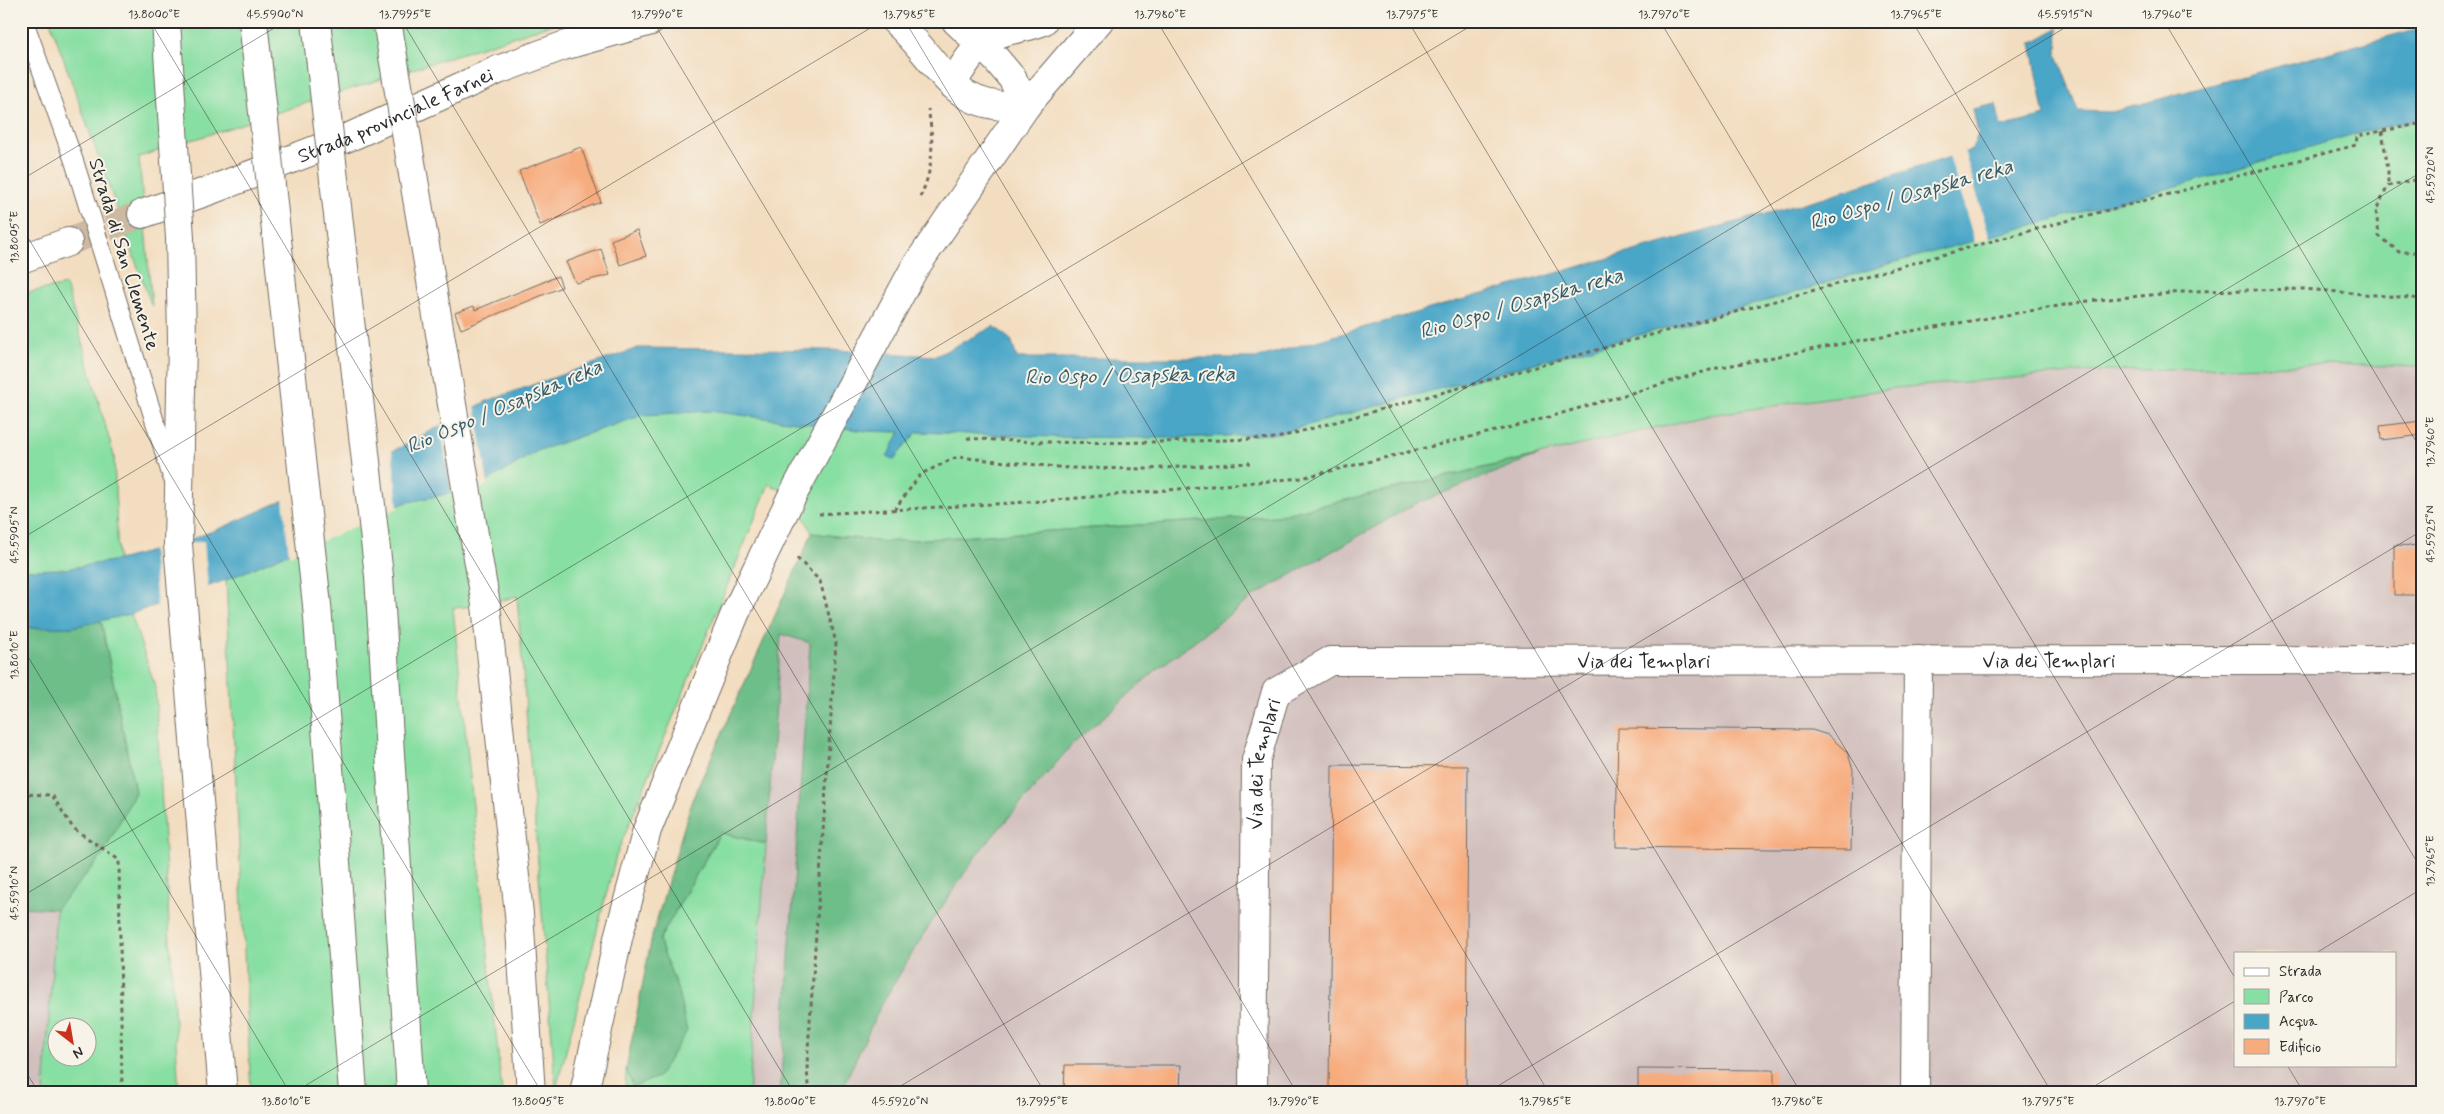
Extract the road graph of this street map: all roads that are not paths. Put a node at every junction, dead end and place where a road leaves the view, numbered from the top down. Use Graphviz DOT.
graph roads {
  1 [pos="24,21"];
  2 [pos="166,21"];
  3 [pos="253,21"];
  4 [pos="316,21"];
  5 [pos="387,21"];
  6 [pos="651,21"];
  7 [pos="895,21"];
  8 [pos="956,21"];
  9 [pos="1043,21"];
  10 [pos="1099,21"];
  11 [pos="980,44"];
  12 [pos="952,84"];
  13 [pos="1026,106"];
  14 [pos="142,214"];
  15 [pos="68,242"];
  16 [pos="21,259"];
  17 [pos="179,501"];
  18 [pos="1918,660"];
  19 [pos="2423,660"];
  20 [pos="223,1093"];
  21 [pos="353,1093"];
  22 [pos="411,1093"];
  23 [pos="531,1093"];
  24 [pos="584,1093"];
  25 [pos="1253,1093"];
  26 [pos="1915,1093"];
  1 -- 17 [label="lane, Strada di San Clemente"];
  2 -- 17 [label="main road, bridge"];
  3 -- 21 [label="main road, bridge"];
  4 -- 22 [label="main road, bridge"];
  5 -- 23 [label="main road, bridge"];
  6 -- 14 [label="main road, Strada provinciale Farnei"];
  7 -- 12 [label="main road"];
  8 -- 11 [label="main road"];
  9 -- 11 [label="main road"];
  10 -- 13 [label="main road"];
  11 -- 12 [label="main road"];
  11 -- 13 [label="main road"];
  12 -- 13 [label="main road"];
  13 -- 24 [label="main road"];
  15 -- 16 [label="main road"];
  17 -- 20 [label="main road"];
  18 -- 19 [label="main road, Via dei Templari"];
  18 -- 25 [label="main road, Via dei Templari"];
  18 -- 26 [label="main road"];
}
